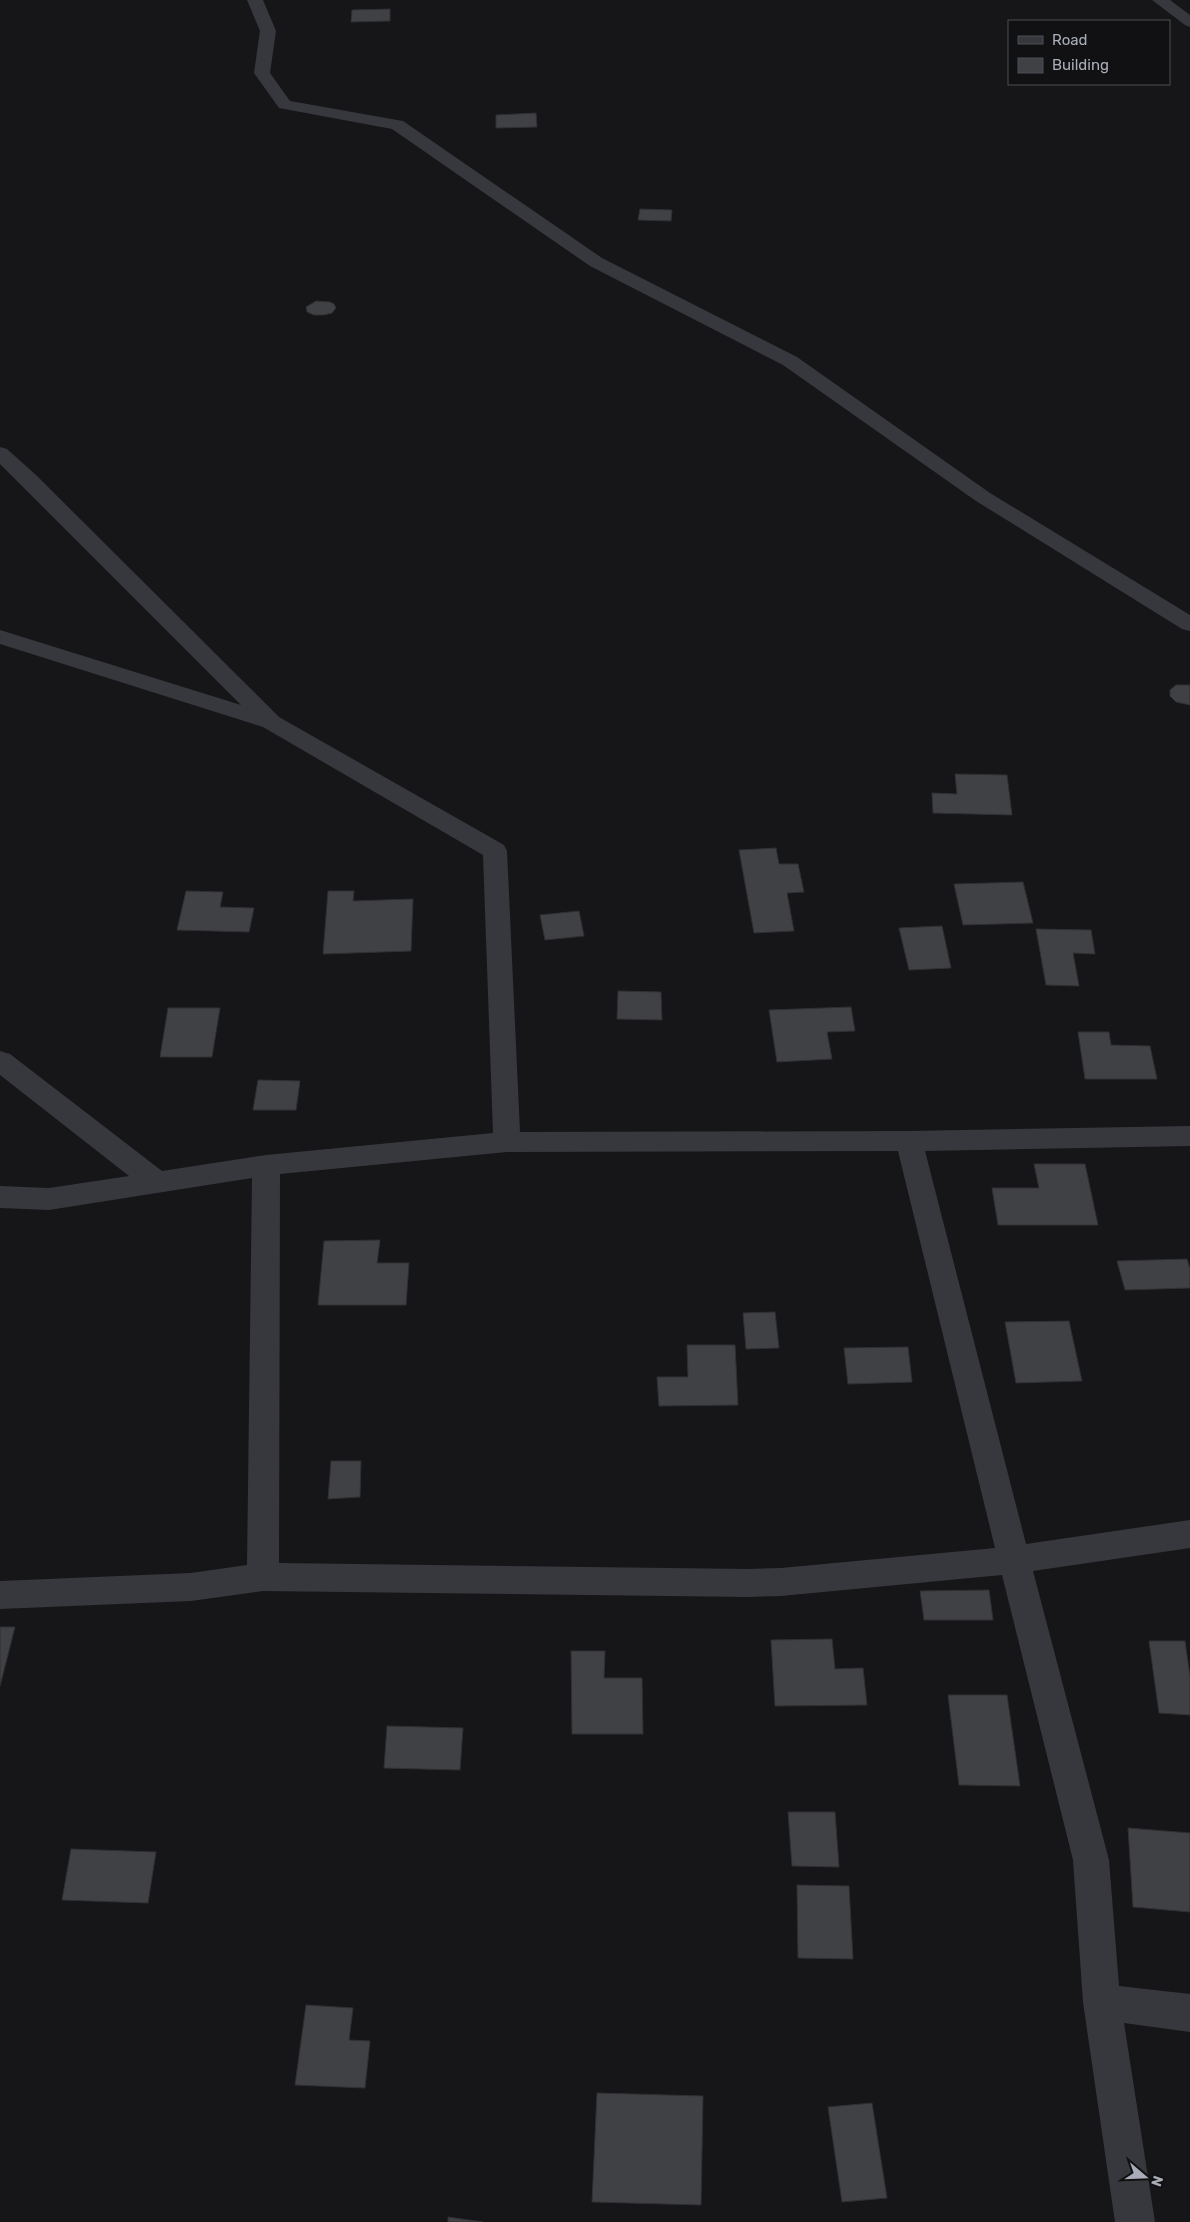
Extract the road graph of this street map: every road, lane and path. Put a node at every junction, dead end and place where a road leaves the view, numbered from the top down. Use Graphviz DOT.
graph roads {
  1 [pos="255,0"];
  2 [pos="1160,0"];
  3 [pos="1190,22"];
  4 [pos="0,454"];
  5 [pos="1190,624"];
  6 [pos="0,637"];
  7 [pos="271,722"];
  8 [pos="0,1061"];
  9 [pos="1190,1136"];
  10 [pos="909,1141"];
  11 [pos="507,1142"];
  12 [pos="266,1165"];
  13 [pos="157,1182"];
  14 [pos="0,1197"];
  15 [pos="1190,1534"];
  16 [pos="1014,1560"];
  17 [pos="263,1577"];
  18 [pos="0,1595"];
  19 [pos="1102,2002"];
  20 [pos="1190,2013"];
  21 [pos="1135,2222"];
  1 -- 5 [label="street"];
  2 -- 3 [label="street"];
  4 -- 7 [label="street"];
  6 -- 7 [label="street"];
  7 -- 11 [label="street"];
  8 -- 13 [label="street"];
  9 -- 10 [label="street"];
  10 -- 11 [label="street"];
  10 -- 16 [label="street"];
  11 -- 12 [label="street"];
  12 -- 13 [label="street"];
  12 -- 17 [label="street"];
  13 -- 14 [label="street"];
  15 -- 16 [label="street"];
  16 -- 17 [label="street"];
  16 -- 19 [label="street"];
  17 -- 18 [label="street"];
  19 -- 20 [label="street"];
  19 -- 21 [label="street"];
}
